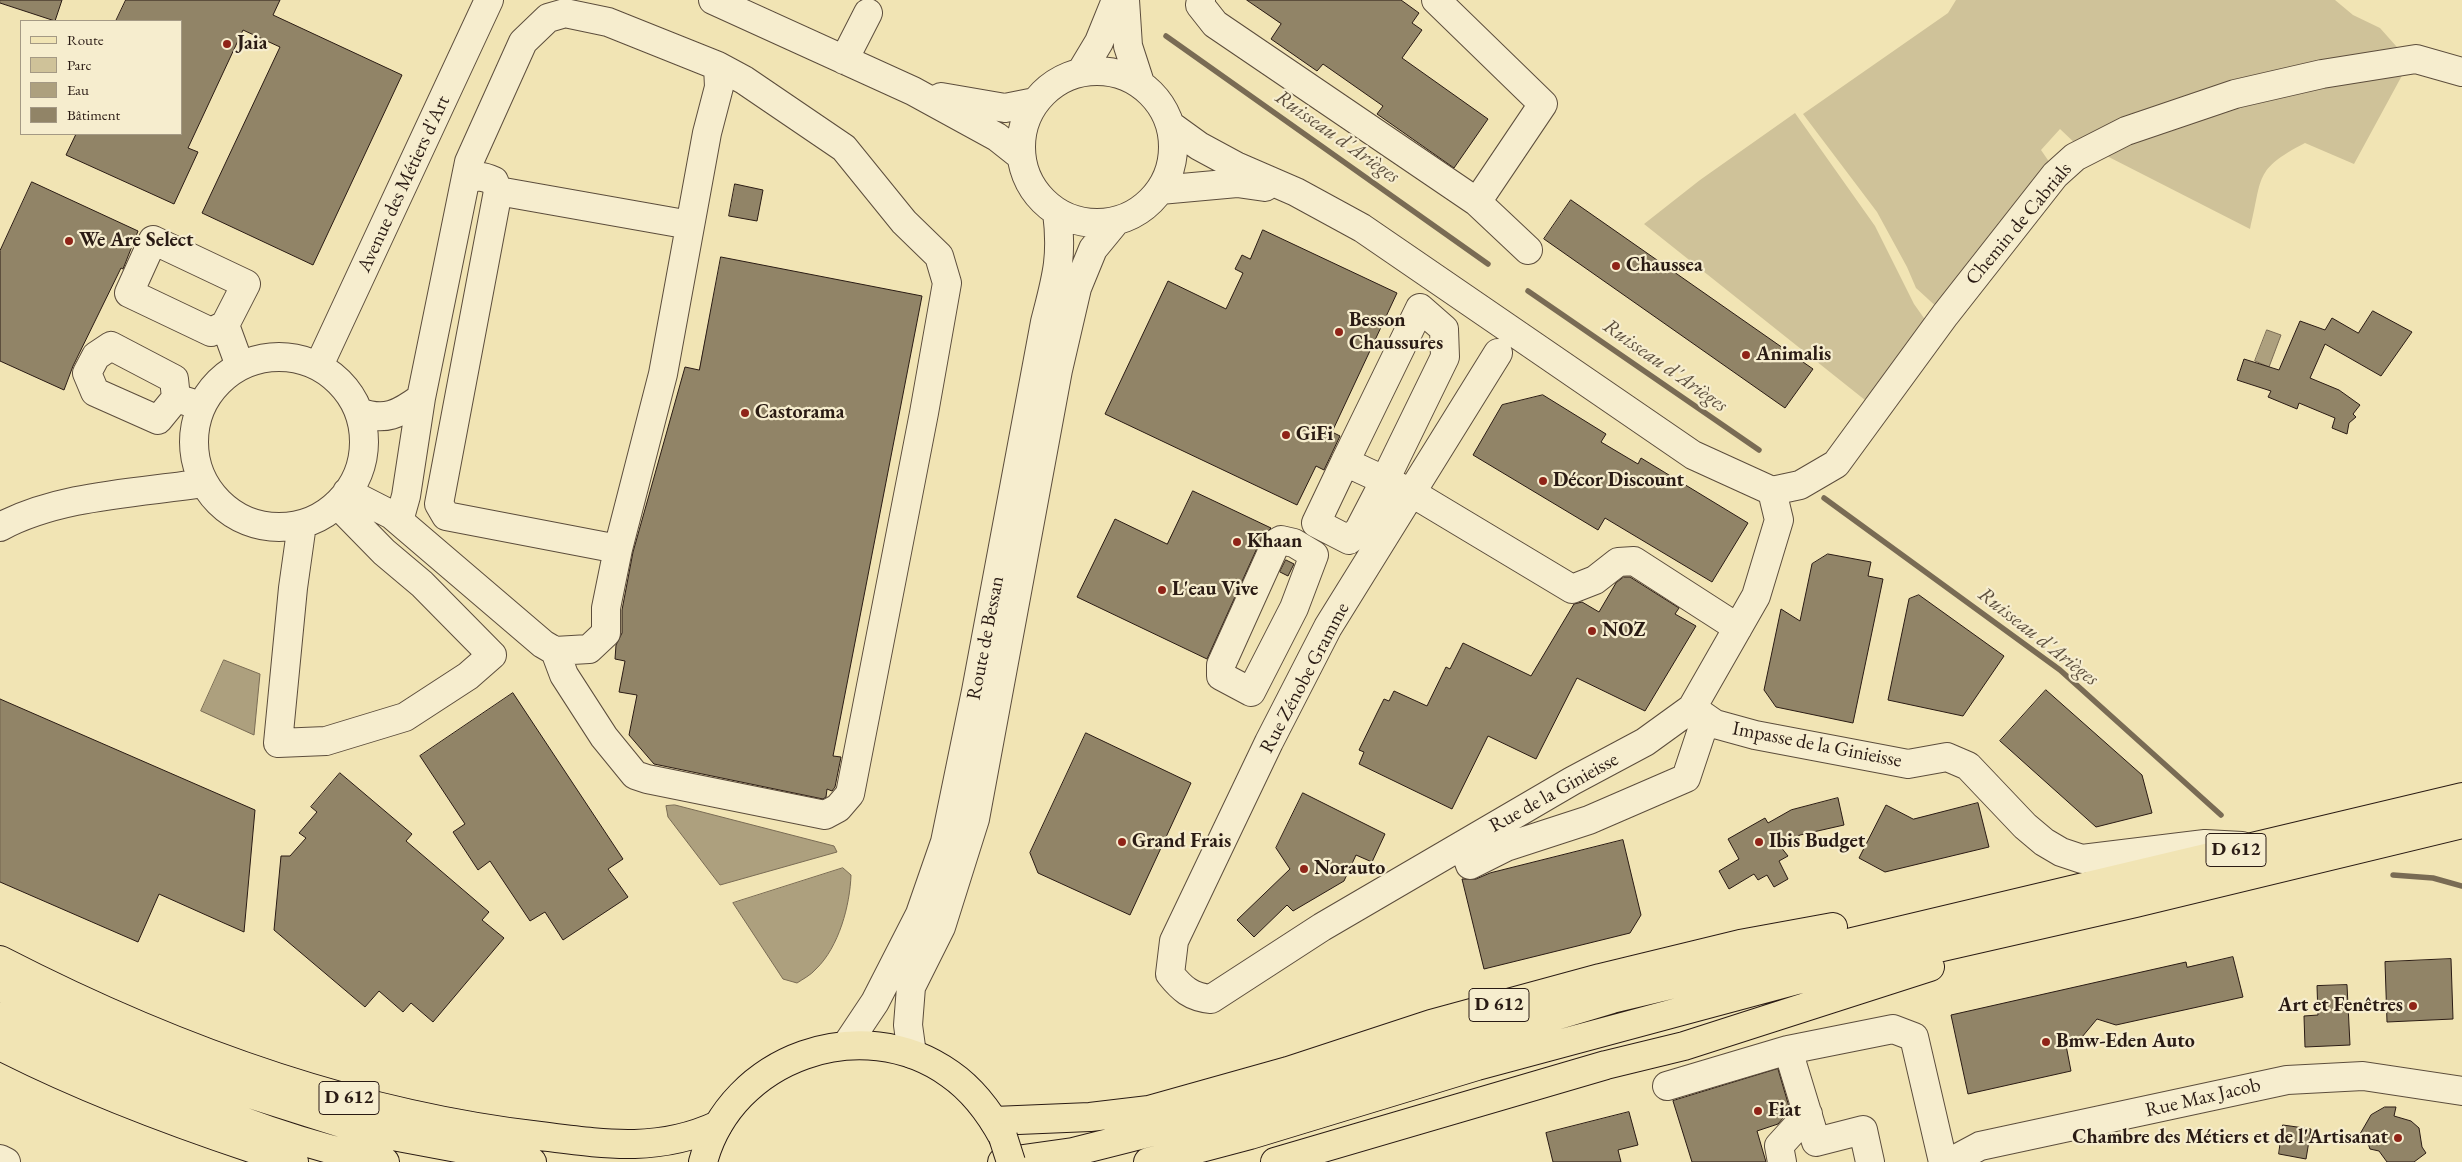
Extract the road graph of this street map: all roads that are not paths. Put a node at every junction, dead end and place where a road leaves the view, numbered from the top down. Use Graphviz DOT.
graph roads {
  1 [pos="488,0"];
  2 [pos="713,0"];
  3 [pos="1116,0"];
  4 [pos="1124,0"];
  5 [pos="1201,0"];
  6 [pos="1436,0"];
  7 [pos="868,13"];
  8 [pos="844,60"];
  9 [pos="718,66"];
  10 [pos="1081,72"];
  11 [pos="2462,72"];
  12 [pos="1140,83"];
  13 [pos="913,91"];
  14 [pos="1035,102"];
  15 [pos="1170,126"];
  16 [pos="1021,156"];
  17 [pos="466,180"];
  18 [pos="1160,190"];
  19 [pos="498,191"];
  20 [pos="1296,192"];
  21 [pos="1478,202"];
  22 [pos="1057,212"];
  23 [pos="1116,221"];
  24 [pos="690,225"];
  25 [pos="1528,250"];
  26 [pos="1486,312"];
  27 [pos="225,325"];
  28 [pos="1498,353"];
  29 [pos="240,366"];
  30 [pos="321,367"];
  31 [pos="421,398"];
  32 [pos="358,412"];
  33 [pos="1630,412"];
  34 [pos="1345,462"];
  35 [pos="1385,480"];
  36 [pos="204,483"];
  37 [pos="1772,491"];
  38 [pos="1412,494"];
  39 [pos="342,498"];
  40 [pos="399,521"];
  41 [pos="302,524"];
  42 [pos="0,528"];
  43 [pos="618,550"];
  44 [pos="1294,608"];
  45 [pos="1328,627"];
  46 [pos="1738,628"];
  47 [pos="555,651"];
  48 [pos="1699,713"];
  49 [pos="2462,797"];
  50 [pos="2462,824"];
  51 [pos="1463,845"];
  52 [pos="2253,846"];
  53 [pos="2135,903"];
  54 [pos="2010,904"];
  55 [pos="0,960"];
  56 [pos="0,987"];
  57 [pos="1211,999"];
  58 [pos="0,1017"];
  59 [pos="847,1044"];
  60 [pos="0,1046"];
  61 [pos="1788,1050"];
  62 [pos="912,1054"];
  63 [pos="1477,1066"];
  64 [pos="1667,1086"];
  65 [pos="2462,1091"];
  66 [pos="1808,1114"];
  67 [pos="718,1126"];
  68 [pos="1002,1146"];
  69 [pos="1817,1152"];
  70 [pos="0,1159"];
  71 [pos="704,1161"];
  72 [pos="6,1162"];
  73 [pos="294,1162"];
  74 [pos="385,1162"];
  75 [pos="532,1162"];
  76 [pos="1148,1162"];
  77 [pos="1199,1162"];
  78 [pos="1275,1162"];
  79 [pos="1782,1162"];
  80 [pos="1870,1162"];
  81 [pos="1943,1162"];
  82 [pos="1950,1162"];
  1 -- 30 [label="street, Avenue des Métiers d'Art"];
  2 -- 8 [label="street"];
  3 -- 10 [label="street"];
  4 -- 12 [label="street"];
  5 -- 21 [label="street"];
  6 -- 21 [label="street"];
  7 -- 8 [label="street"];
  8 -- 13 [label="street"];
  9 -- 17 [label="street"];
  9 -- 24 [label="street"];
  9 -- 47 [label="street"];
  10 -- 12 [label="street"];
  10 -- 14 [label="street"];
  11 -- 37 [label="street, Chemin de Cabrials"];
  12 -- 15 [label="street"];
  13 -- 14 [label="street"];
  13 -- 16 [label="street"];
  14 -- 16 [label="street"];
  15 -- 18 [label="street"];
  15 -- 20 [label="street"];
  16 -- 22 [label="street"];
  17 -- 19 [label="street"];
  17 -- 31 [label="street"];
  18 -- 20 [label="street"];
  18 -- 23 [label="street"];
  19 -- 24 [label="street"];
  19 -- 43 [label="street"];
  20 -- 26 [label="street"];
  21 -- 25 [label="street"];
  22 -- 23 [label="street"];
  22 -- 59 [label="street, Route de Bessan"];
  23 -- 62 [label="street, Route de Bessan"];
  24 -- 43 [label="street"];
  26 -- 28 [label="street"];
  26 -- 33 [label="street"];
  27 -- 29 [label="street"];
  28 -- 33 [label="street"];
  28 -- 38 [label="street, Rue Zénobe Gramme"];
  29 -- 30 [label="street"];
  29 -- 36 [label="street"];
  30 -- 32 [label="street"];
  31 -- 32 [label="street"];
  31 -- 40 [label="street"];
  32 -- 39 [label="street"];
  33 -- 37 [label="street"];
  34 -- 35 [label="street"];
  34 -- 35 [label="street"];
  34 -- 35 [label="street"];
  35 -- 38 [label="street"];
  36 -- 41 [label="street"];
  36 -- 42 [label="street"];
  37 -- 46 [label="street, Rue de la Ginieisse"];
  38 -- 45 [label="street, Rue Zénobe Gramme"];
  38 -- 46 [label="street"];
  39 -- 40 [label="street"];
  39 -- 41 [label="street"];
  39 -- 41 [label="street"];
  40 -- 47 [label="street"];
  43 -- 47 [label="street"];
  44 -- 44 [label="street"];
  44 -- 45 [label="street"];
  45 -- 57 [label="street, Rue Zénobe Gramme"];
  46 -- 48 [label="street, Rue de la Ginieisse"];
  48 -- 51 [label="street, Rue de la Ginieisse"];
  48 -- 51 [label="street"];
  48 -- 52 [label="street, Impasse de la Ginieisse"];
  49 -- 52 [label="main road, D 612"];
  50 -- 53 [label="main road, D 612"];
  51 -- 57 [label="street, Rue de la Ginieisse"];
  52 -- 54 [label="main road, D 612"];
  53 -- 63 [label="main road, D 612"];
  53 -- 78 [label="main road, D 612"];
  54 -- 68 [label="main road, D 612"];
  54 -- 68 [label="main road, D 612"];
  55 -- 67 [label="main road, D 612"];
  56 -- 75 [label="main road, D 612"];
  58 -- 74 [label="main road, D 612"];
  59 -- 62 [label="main road"];
  59 -- 67 [label="main road"];
  60 -- 73 [label="main road"];
  61 -- 64 [label="street"];
  61 -- 66 [label="street"];
  61 -- 81 [label="street"];
  62 -- 68 [label="main road"];
  63 -- 76 [label="main road, D 612"];
  63 -- 77 [label="main road"];
  65 -- 82 [label="street, Rue Max Jacob"];
  66 -- 69 [label="street"];
  66 -- 79 [label="street"];
  67 -- 71 [label="main road"];
  69 -- 80 [label="street"];
  70 -- 72 [label="street"];
}
